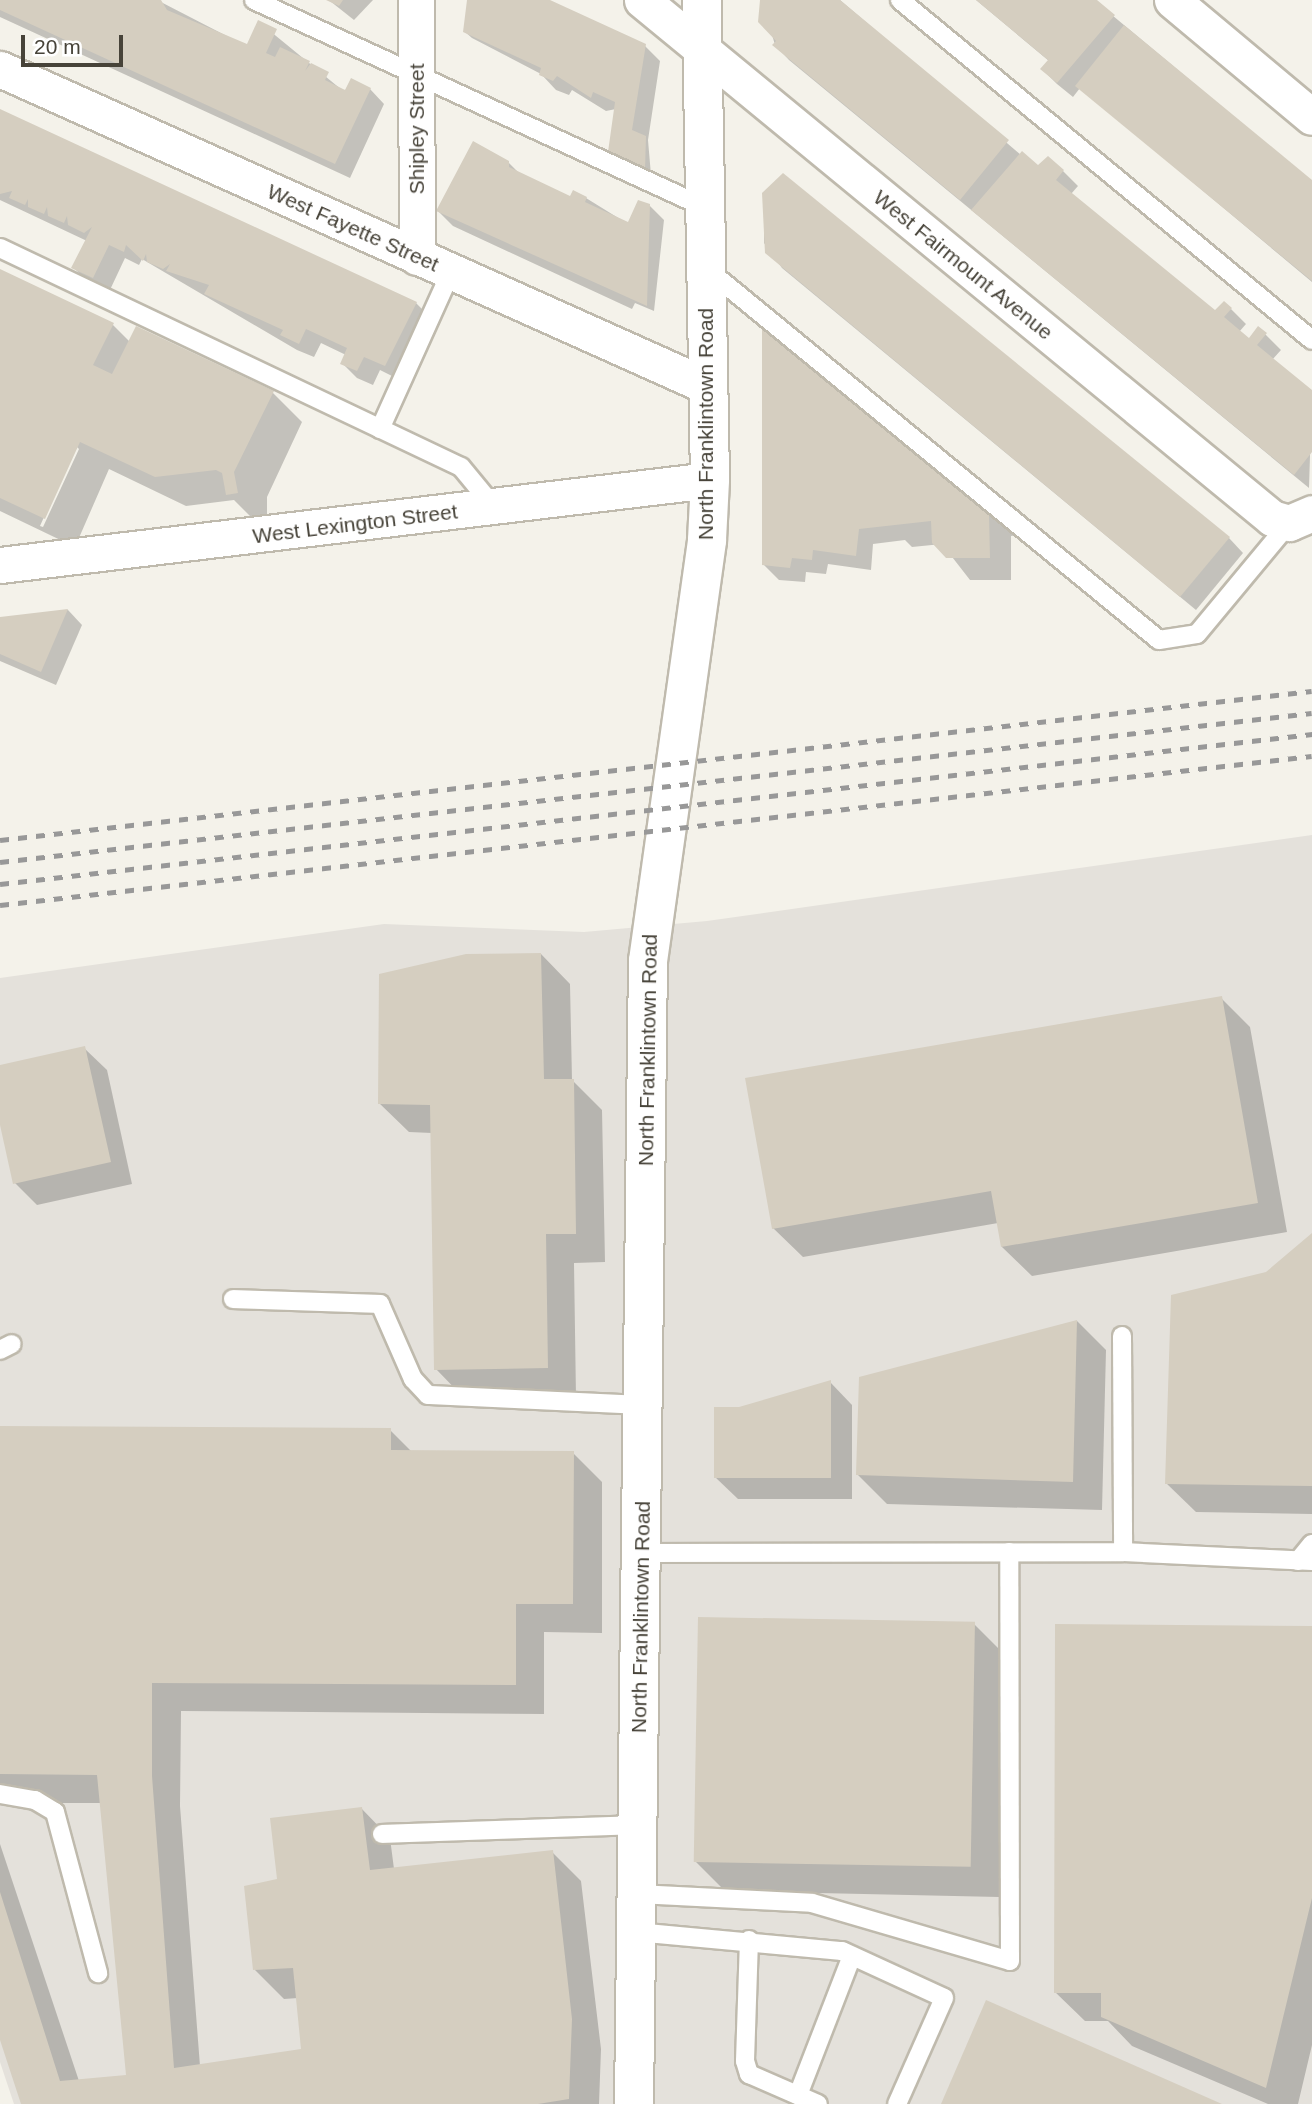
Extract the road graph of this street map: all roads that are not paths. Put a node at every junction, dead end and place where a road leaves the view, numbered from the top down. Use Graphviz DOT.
graph roads {
  1 [pos="254,0"];
  2 [pos="416,0"];
  3 [pos="642,0"];
  4 [pos="702,0"];
  5 [pos="900,0"];
  6 [pos="1172,0"];
  7 [pos="702,50"];
  8 [pos="0,69"];
  9 [pos="417,75"];
  10 [pos="1312,117"];
  11 [pos="705,207"];
  12 [pos="0,248"];
  13 [pos="417,257"];
  14 [pos="706,269"];
  15 [pos="451,272"];
  16 [pos="1312,340"];
  17 [pos="708,386"];
  18 [pos="380,429"];
  19 [pos="710,480"];
  20 [pos="494,507"];
  21 [pos="1300,518"];
  22 [pos="0,565"];
  23 [pos="233,1299"];
  24 [pos="1122,1336"];
  25 [pos="644,1405"];
  26 [pos="1312,1544"];
  27 [pos="1009,1552"];
  28 [pos="1123,1552"];
  29 [pos="642,1553"];
  30 [pos="1305,1561"];
  31 [pos="0,1794"];
  32 [pos="638,1825"];
  33 [pos="382,1835"];
  34 [pos="637,1894"];
  35 [pos="636,1932"];
  36 [pos="750,1940"];
  37 [pos="852,1956"];
  38 [pos="98,1973"];
  39 [pos="797,2095"];
  40 [pos="634,2104"];
  41 [pos="818,2104"];
  42 [pos="897,2104"];
  1 -- 9 [label="lane"];
  2 -- 9 [label="street, Shipley Street"];
  3 -- 7 [label="street, West Fairmount Avenue"];
  4 -- 7 [label="street, North Franklintown Road"];
  5 -- 16 [label="lane"];
  6 -- 10 [label="street"];
  7 -- 11 [label="street, North Franklintown Road"];
  7 -- 21 [label="street, West Fairmount Avenue"];
  8 -- 13 [label="street, West Fayette Street"];
  9 -- 11 [label="lane"];
  9 -- 13 [label="street, Shipley Street"];
  11 -- 14 [label="street, North Franklintown Road"];
  12 -- 18 [label="lane"];
  13 -- 15 [label="street, West Fayette Street"];
  14 -- 17 [label="street, North Franklintown Road"];
  14 -- 21 [label="lane"];
  15 -- 17 [label="street, West Fayette Street"];
  15 -- 18 [label="lane"];
  17 -- 19 [label="street, North Franklintown Road"];
  18 -- 20 [label="lane"];
  19 -- 20 [label="street, West Lexington Street"];
  19 -- 25 [label="street, North Franklintown Road"];
  20 -- 22 [label="street, West Lexington Street"];
  23 -- 25 [label="lane"];
  24 -- 28 [label="lane"];
  25 -- 29 [label="street, North Franklintown Road"];
  26 -- 30 [label="lane"];
  27 -- 28 [label="lane"];
  27 -- 29 [label="lane"];
  27 -- 34 [label="lane"];
  28 -- 30 [label="lane"];
  29 -- 32 [label="street, North Franklintown Road"];
  31 -- 38 [label="lane"];
  32 -- 33 [label="lane"];
  32 -- 34 [label="street, North Franklintown Road"];
  34 -- 35 [label="street, North Franklintown Road"];
  35 -- 36 [label="lane"];
  35 -- 40 [label="street, North Franklintown Road"];
  36 -- 37 [label="lane"];
  36 -- 39 [label="lane"];
  37 -- 39 [label="lane"];
  37 -- 42 [label="lane"];
  39 -- 41 [label="lane"];
}
